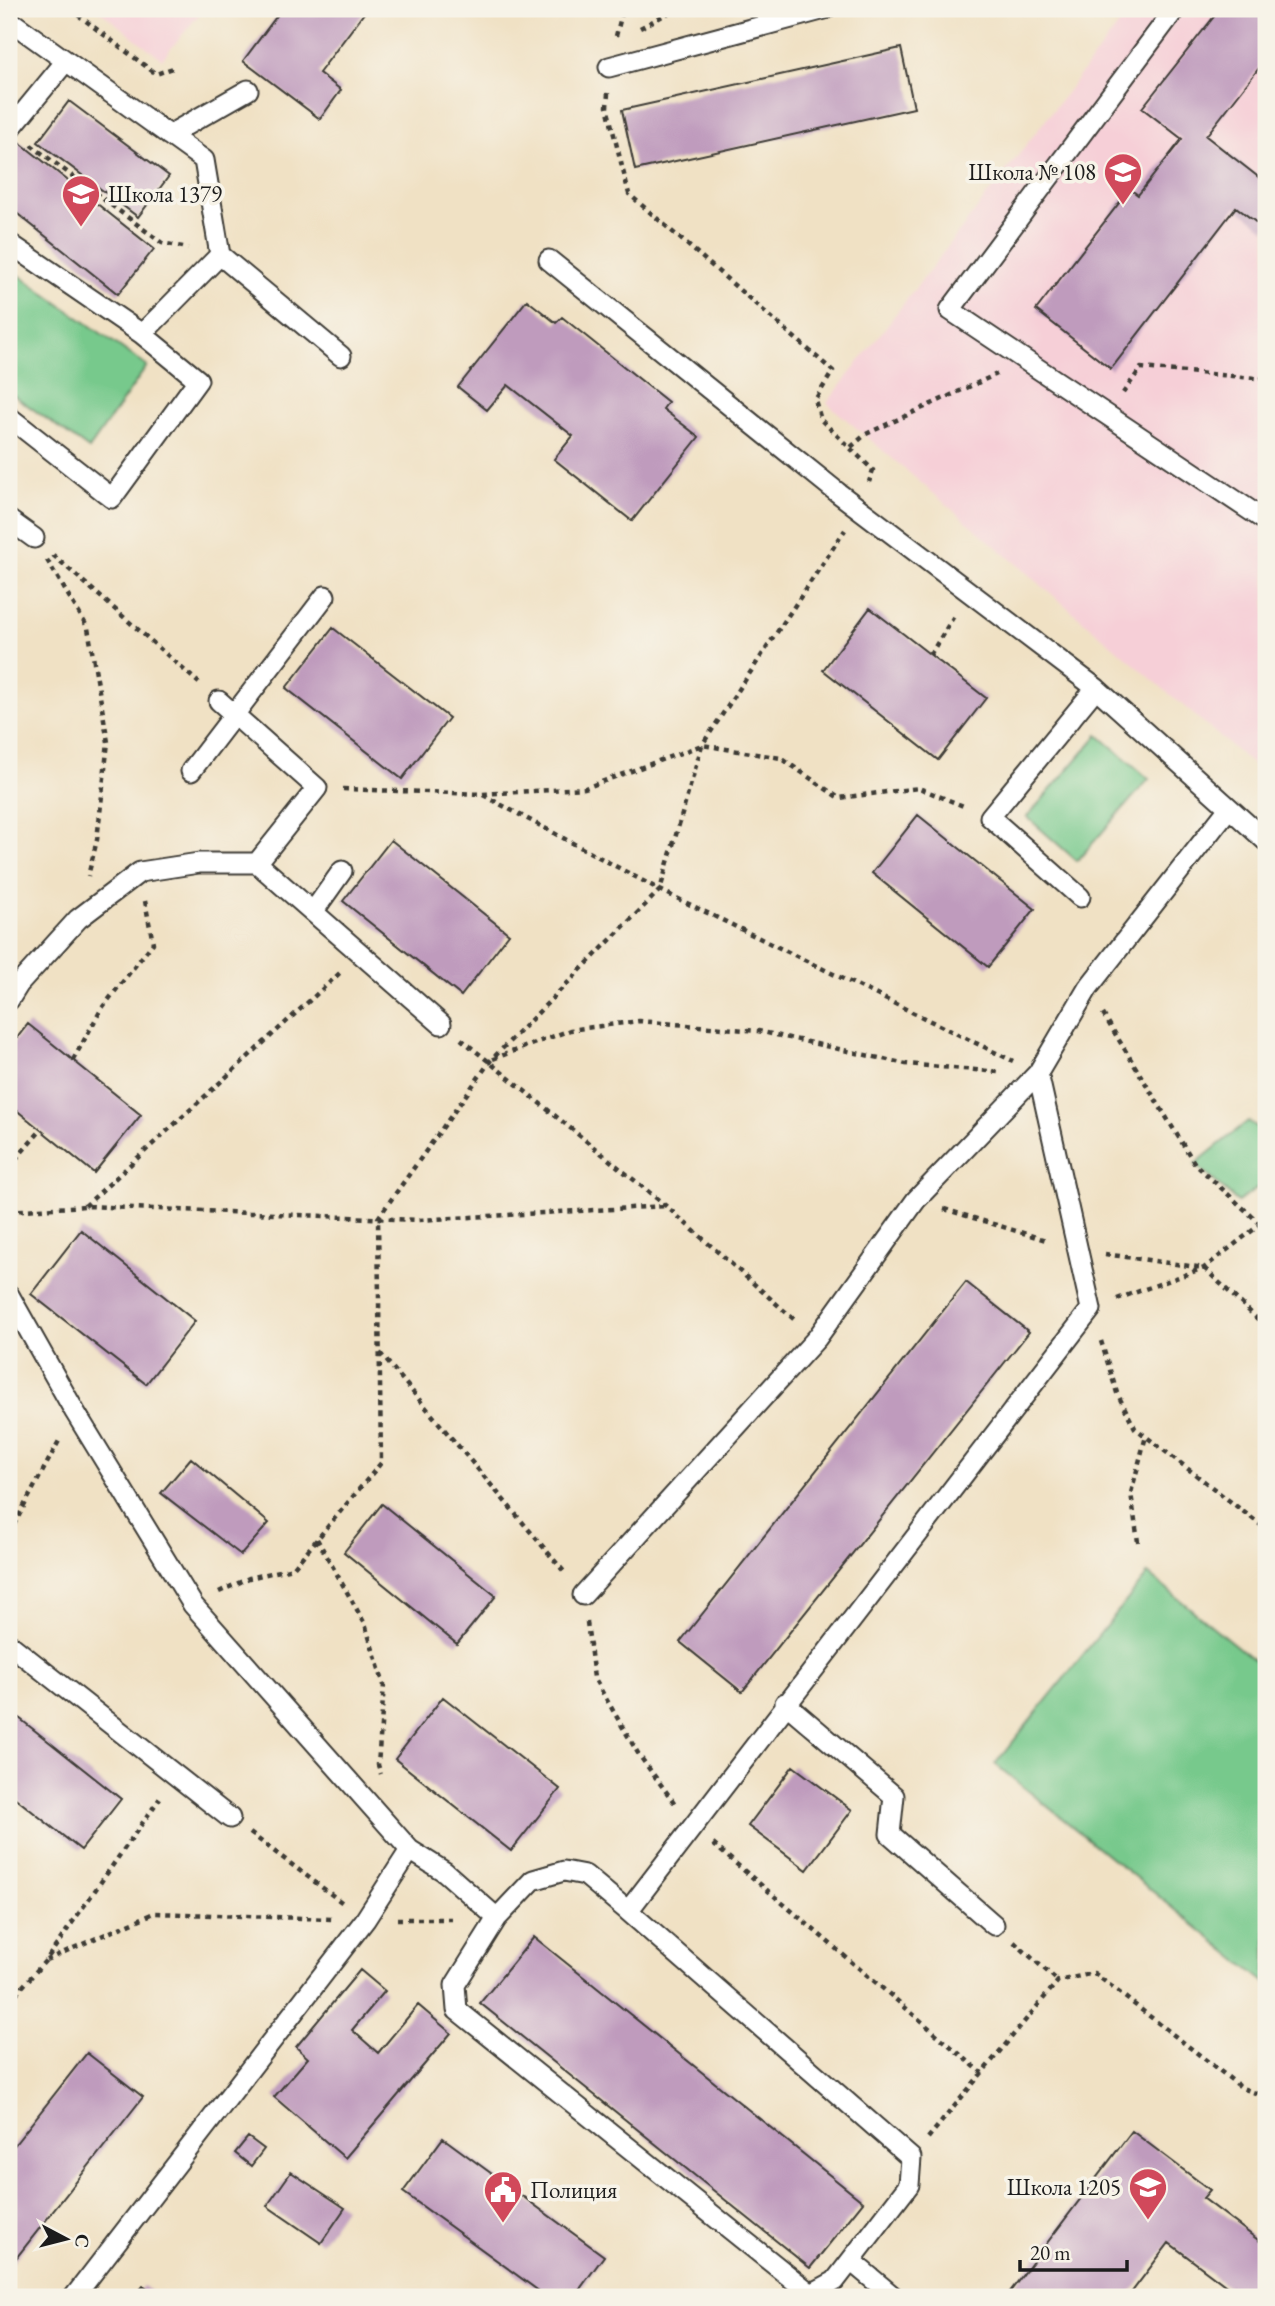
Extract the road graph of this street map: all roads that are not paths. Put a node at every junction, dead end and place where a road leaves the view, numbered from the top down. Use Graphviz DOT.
graph roads {
  1 [pos="825,9"];
  2 [pos="1175,9"];
  3 [pos="9,20"];
  4 [pos="66,61"];
  5 [pos="609,67"];
  6 [pos="248,90"];
  7 [pos="11,128"];
  8 [pos="169,135"];
  9 [pos="9,243"];
  10 [pos="220,255"];
  11 [pos="549,260"];
  12 [pos="142,334"];
  13 [pos="341,356"];
  14 [pos="9,417"];
  15 [pos="9,520"];
  16 [pos="1266,522"];
  17 [pos="34,538"];
  18 [pos="325,596"];
  19 [pos="1096,688"];
  20 [pos="219,701"];
  21 [pos="235,714"];
  22 [pos="191,771"];
  23 [pos="1229,808"];
  24 [pos="1266,841"];
  25 [pos="257,863"];
  26 [pos="342,871"];
  27 [pos="1080,897"];
  28 [pos="313,912"];
  29 [pos="9,1000"];
  30 [pos="441,1024"];
  31 [pos="1038,1073"];
  32 [pos="9,1295"];
  33 [pos="583,1595"];
  34 [pos="9,1644"];
  35 [pos="785,1703"];
  36 [pos="230,1818"];
  37 [pos="410,1850"];
  38 [pos="628,1911"];
  39 [pos="497,1918"];
  40 [pos="994,1925"];
  41 [pos="850,2261"];
  42 [pos="74,2297"];
  43 [pos="894,2297"];
  1 -- 5 [label="lane"];
  2 -- 16 [label="lane"];
  3 -- 4 [label="lane"];
  4 -- 7 [label="lane"];
  4 -- 8 [label="lane"];
  6 -- 8 [label="lane"];
  8 -- 10 [label="lane"];
  9 -- 12 [label="lane"];
  10 -- 12 [label="lane"];
  10 -- 13 [label="lane"];
  11 -- 19 [label="lane"];
  12 -- 14 [label="lane"];
  15 -- 17 [label="lane"];
  18 -- 21 [label="lane"];
  19 -- 23 [label="lane"];
  19 -- 27 [label="lane"];
  20 -- 21 [label="lane"];
  21 -- 22 [label="lane"];
  21 -- 25 [label="lane"];
  23 -- 24 [label="lane"];
  23 -- 31 [label="lane"];
  25 -- 28 [label="lane"];
  25 -- 29 [label="lane"];
  26 -- 28 [label="lane"];
  28 -- 30 [label="lane"];
  31 -- 33 [label="lane"];
  31 -- 35 [label="lane"];
  32 -- 37 [label="lane"];
  34 -- 36 [label="lane"];
  35 -- 38 [label="lane"];
  35 -- 40 [label="lane"];
  37 -- 39 [label="lane"];
  37 -- 42 [label="lane"];
  38 -- 39 [label="lane"];
  38 -- 41 [label="lane"];
  39 -- 41 [label="lane"];
  41 -- 43 [label="lane"];
}
